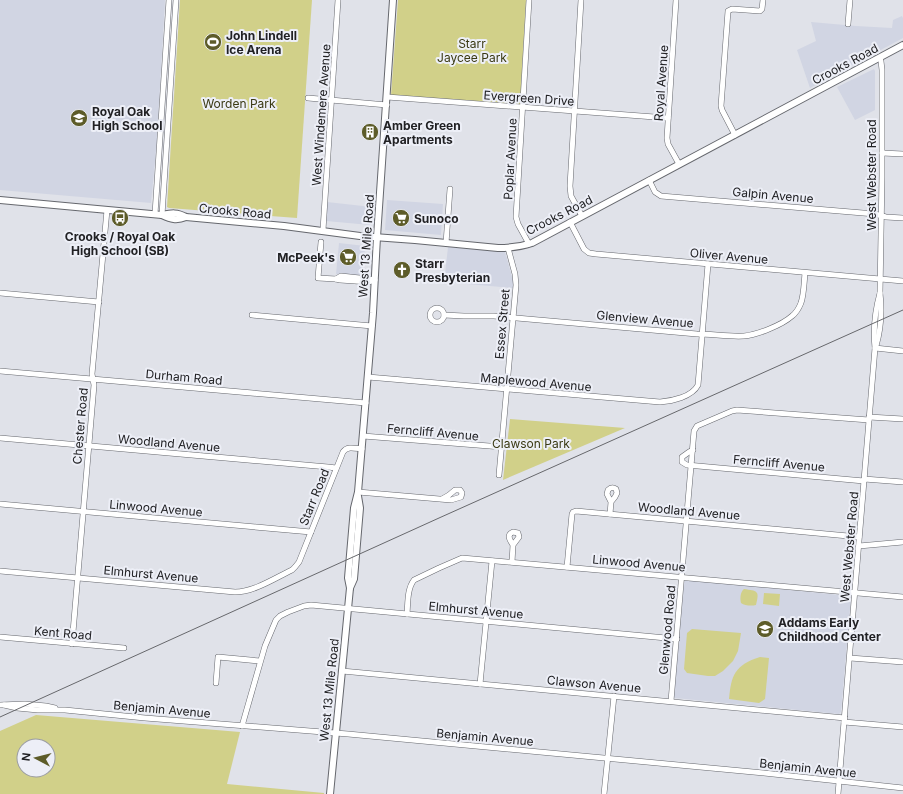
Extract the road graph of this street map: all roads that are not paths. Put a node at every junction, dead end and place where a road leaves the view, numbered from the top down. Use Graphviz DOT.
graph roads {
  1 [pos="169,0"];
  2 [pos="176,0"];
  3 [pos="338,0"];
  4 [pos="393,0"];
  5 [pos="529,0"];
  6 [pos="581,0"];
  7 [pos="676,0"];
  8 [pos="763,0"];
  9 [pos="850,0"];
  10 [pos="168,18"];
  11 [pos="175,18"];
  12 [pos="848,24"];
  13 [pos="166,43"];
  14 [pos="173,43"];
  15 [pos="903,45"];
  16 [pos="880,58"];
  17 [pos="308,98"];
  18 [pos="387,98"];
  19 [pos="332,100"];
  20 [pos="386,105"];
  21 [pos="523,108"];
  22 [pos="162,109"];
  23 [pos="169,110"];
  24 [pos="574,112"];
  25 [pos="668,118"];
  26 [pos="735,135"];
  27 [pos="159,151"];
  28 [pos="882,152"];
  29 [pos="903,154"];
  30 [pos="166,155"];
  31 [pos="679,164"];
  32 [pos="649,180"];
  33 [pos="450,189"];
  34 [pos="156,192"];
  35 [pos="164,192"];
  36 [pos="0,200"];
  37 [pos="107,210"];
  38 [pos="155,214"];
  39 [pos="162,215"];
  40 [pos="582,216"];
  41 [pos="881,216"];
  42 [pos="903,218"];
  43 [pos="570,222"];
  44 [pos="323,230"];
  45 [pos="378,237"];
  46 [pos="321,242"];
  47 [pos="446,243"];
  48 [pos="529,244"];
  49 [pos="508,248"];
  50 [pos="708,264"];
  51 [pos="805,272"];
  52 [pos="881,279"];
  53 [pos="375,280"];
  54 [pos="903,281"];
  55 [pos="0,293"];
  56 [pos="99,302"];
  57 [pos="252,315"];
  58 [pos="444,315"];
  59 [pos="513,318"];
  60 [pos="372,326"];
  61 [pos="702,334"];
  62 [pos="875,348"];
  63 [pos="903,351"];
  64 [pos="0,371"];
  65 [pos="368,377"];
  66 [pos="93,379"];
  67 [pos="507,389"];
  68 [pos="366,403"];
  69 [pos="869,418"];
  70 [pos="903,420"];
  71 [pos="363,436"];
  72 [pos="0,438"];
  73 [pos="89,446"];
  74 [pos="502,448"];
  75 [pos="362,449"];
  76 [pos="693,450"];
  77 [pos="691,466"];
  78 [pos="336,468"];
  79 [pos="500,475"];
  80 [pos="864,480"];
  81 [pos="903,482"];
  82 [pos="358,492"];
  83 [pos="442,499"];
  84 [pos="611,502"];
  85 [pos="0,504"];
  86 [pos="83,512"];
  87 [pos="610,514"];
  88 [pos="687,521"];
  89 [pos="311,532"];
  90 [pos="860,537"];
  91 [pos="903,542"];
  92 [pos="513,545"];
  93 [pos="859,546"];
  94 [pos="492,561"];
  95 [pos="512,562"];
  96 [pos="296,567"];
  97 [pos="568,567"];
  98 [pos="0,571"];
  99 [pos="682,577"];
  100 [pos="77,578"];
  101 [pos="855,593"];
  102 [pos="903,597"];
  103 [pos="348,609"];
  104 [pos="407,614"];
  105 [pos="487,621"];
  106 [pos="0,637"];
  107 [pos="677,639"];
  108 [pos="72,644"];
  109 [pos="124,648"];
  110 [pos="850,658"];
  111 [pos="260,661"];
  112 [pos="903,662"];
  113 [pos="342,671"];
  114 [pos="216,683"];
  115 [pos="480,684"];
  116 [pos="614,696"];
  117 [pos="671,701"];
  118 [pos="2,705"];
  119 [pos="845,720"];
  120 [pos="242,726"];
  121 [pos="903,727"];
  122 [pos="336,734"];
  123 [pos="608,759"];
  124 [pos="840,781"];
  125 [pos="903,788"];
  126 [pos="330,794"];
  127 [pos="604,794"];
  128 [pos="838,794"];
  1 -- 10 [label="street"];
  2 -- 11 [label="street"];
  3 -- 19 [label="street, West Windemere Avenue"];
  4 -- 18 [label="main road, West 13 Mile Road"];
  5 -- 21 [label="street, Poplar Avenue"];
  6 -- 24 [label="street"];
  7 -- 25 [label="street, Royal Avenue"];
  8 -- 26 [label="street"];
  9 -- 12 [label="street"];
  10 -- 11 [label="street"];
  10 -- 13 [label="street"];
  11 -- 14 [label="street"];
  13 -- 14 [label="street"];
  13 -- 22 [label="street"];
  14 -- 23 [label="street"];
  15 -- 16 [label="main road, Crooks Road"];
  16 -- 26 [label="main road, Crooks Road"];
  16 -- 28 [label="street, West Webster Road"];
  17 -- 19 [label="street"];
  18 -- 20 [label="main road, West 13 Mile Road"];
  18 -- 21 [label="street, Evergreen Drive"];
  19 -- 20 [label="street"];
  19 -- 44 [label="street, West Windemere Avenue"];
  20 -- 45 [label="main road, West 13 Mile Road"];
  21 -- 24 [label="street, Evergreen Drive"];
  21 -- 48 [label="street, Poplar Avenue"];
  22 -- 23 [label="street"];
  22 -- 27 [label="street"];
  23 -- 30 [label="street"];
  24 -- 25 [label="street, Evergreen Drive"];
  24 -- 40 [label="street"];
  25 -- 31 [label="street, Royal Avenue"];
  26 -- 31 [label="main road, Crooks Road"];
  27 -- 30 [label="street"];
  27 -- 34 [label="street"];
  28 -- 29 [label="street"];
  28 -- 41 [label="street, West Webster Road"];
  30 -- 35 [label="street"];
  31 -- 32 [label="main road, Crooks Road"];
  32 -- 40 [label="main road, Crooks Road"];
  32 -- 41 [label="street, Galpin Avenue"];
  33 -- 47 [label="street"];
  34 -- 35 [label="street"];
  34 -- 38 [label="street"];
  35 -- 39 [label="street"];
  36 -- 37 [label="main road, Crooks Road"];
  37 -- 38 [label="main road, Crooks Road"];
  37 -- 56 [label="street, Chester Road"];
  38 -- 39 [label="main road, Crooks Road"];
  39 -- 44 [label="main road, Crooks Road"];
  40 -- 43 [label="main road, Crooks Road"];
  41 -- 42 [label="street, Galpin Avenue"];
  41 -- 52 [label="street, West Webster Road"];
  43 -- 48 [label="main road, Crooks Road"];
  43 -- 50 [label="street, Oliver Avenue"];
  44 -- 45 [label="main road, Crooks Road"];
  45 -- 47 [label="main road, Crooks Road"];
  45 -- 53 [label="main road, West 13 Mile Road"];
  46 -- 53 [label="street"];
  47 -- 49 [label="main road, Crooks Road"];
  48 -- 49 [label="main road, Crooks Road"];
  49 -- 59 [label="street, Essex Street"];
  50 -- 51 [label="street, Oliver Avenue"];
  50 -- 61 [label="street"];
  51 -- 52 [label="street, Oliver Avenue"];
  51 -- 61 [label="street, Glenview Avenue"];
  52 -- 54 [label="street, Oliver Avenue"];
  52 -- 62 [label="street, West Webster Road"];
  53 -- 60 [label="main road, West 13 Mile Road"];
  55 -- 56 [label="street"];
  56 -- 66 [label="street, Chester Road"];
  57 -- 60 [label="street"];
  58 -- 59 [label="street, Glenview Avenue"];
  59 -- 61 [label="street, Glenview Avenue"];
  59 -- 67 [label="street, Essex Street"];
  60 -- 65 [label="main road, West 13 Mile Road"];
  61 -- 67 [label="street, Maplewood Avenue"];
  62 -- 63 [label="street"];
  62 -- 69 [label="street, West Webster Road"];
  64 -- 66 [label="street, Durham Road"];
  65 -- 67 [label="street, Maplewood Avenue"];
  65 -- 68 [label="main road, West 13 Mile Road"];
  66 -- 68 [label="street, Durham Road"];
  66 -- 73 [label="street, Chester Road"];
  67 -- 74 [label="street, Essex Street"];
  68 -- 71 [label="main road, West 13 Mile Road"];
  69 -- 70 [label="street"];
  69 -- 76 [label="street, Glenwood Road"];
  69 -- 80 [label="street, West Webster Road"];
  71 -- 74 [label="street, Ferncliff Avenue"];
  71 -- 75 [label="main road, West 13 Mile Road"];
  72 -- 73 [label="street, Woodland Avenue"];
  73 -- 78 [label="street, Woodland Avenue"];
  73 -- 86 [label="street, Chester Road"];
  74 -- 79 [label="street, Essex Street"];
  75 -- 78 [label="street, Starr Road"];
  75 -- 82 [label="main road, West 13 Mile Road"];
  76 -- 77 [label="street, Glenwood Road"];
  76 -- 77 [label="street, Glenwood Road"];
  77 -- 80 [label="street, Ferncliff Avenue"];
  77 -- 88 [label="street, Glenwood Road"];
  78 -- 89 [label="street, Starr Road"];
  80 -- 81 [label="street, Ferncliff Avenue"];
  80 -- 90 [label="street, West Webster Road"];
  82 -- 83 [label="street"];
  82 -- 103 [label="main road, West 13 Mile Road"];
  84 -- 87 [label="street"];
  85 -- 86 [label="street, Linwood Avenue"];
  86 -- 89 [label="street, Linwood Avenue"];
  86 -- 100 [label="street, Chester Road"];
  87 -- 88 [label="street, Woodland Avenue"];
  87 -- 97 [label="street, Woodland Avenue"];
  88 -- 90 [label="street, Woodland Avenue"];
  88 -- 99 [label="street, Glenwood Road"];
  89 -- 96 [label="street, Starr Road"];
  90 -- 93 [label="street, West Webster Road"];
  91 -- 93 [label="street"];
  92 -- 95 [label="street"];
  93 -- 101 [label="street, West Webster Road"];
  94 -- 95 [label="street, Linwood Avenue"];
  94 -- 104 [label="street, Linwood Avenue"];
  94 -- 105 [label="street"];
  95 -- 97 [label="street, Linwood Avenue"];
  96 -- 100 [label="street, Elmhurst Avenue"];
  97 -- 99 [label="street, Linwood Avenue"];
  98 -- 100 [label="street, Elmhurst Avenue"];
  99 -- 101 [label="street, Linwood Avenue"];
  99 -- 107 [label="street, Glenwood Road"];
  100 -- 108 [label="street, Chester Road"];
  101 -- 102 [label="street, Linwood Avenue"];
  101 -- 110 [label="street, West Webster Road"];
  103 -- 104 [label="street, Elmhurst Avenue"];
  103 -- 111 [label="street, Elmhurst Avenue"];
  103 -- 113 [label="main road, West 13 Mile Road"];
  104 -- 105 [label="street, Elmhurst Avenue"];
  105 -- 107 [label="street, Elmhurst Avenue"];
  105 -- 115 [label="street"];
  106 -- 108 [label="street, Kent Road"];
  107 -- 117 [label="street, Glenwood Road"];
  108 -- 109 [label="street, Kent Road"];
  110 -- 112 [label="street"];
  110 -- 119 [label="street, West Webster Road"];
  111 -- 114 [label="street"];
  111 -- 120 [label="street"];
  113 -- 115 [label="street, Clawson Avenue"];
  113 -- 122 [label="main road, West 13 Mile Road"];
  115 -- 116 [label="street, Clawson Avenue"];
  116 -- 117 [label="street, Clawson Avenue"];
  116 -- 123 [label="street"];
  117 -- 119 [label="street, Clawson Avenue"];
  118 -- 120 [label="street, Benjamin Avenue"];
  119 -- 121 [label="street, Clawson Avenue"];
  119 -- 124 [label="street, West Webster Road"];
  120 -- 122 [label="street, Benjamin Avenue"];
  122 -- 123 [label="street, Benjamin Avenue"];
  122 -- 126 [label="main road, West 13 Mile Road"];
  123 -- 124 [label="street, Benjamin Avenue"];
  123 -- 127 [label="street"];
  124 -- 125 [label="street, Benjamin Avenue"];
  124 -- 128 [label="street, West Webster Road"];
}
